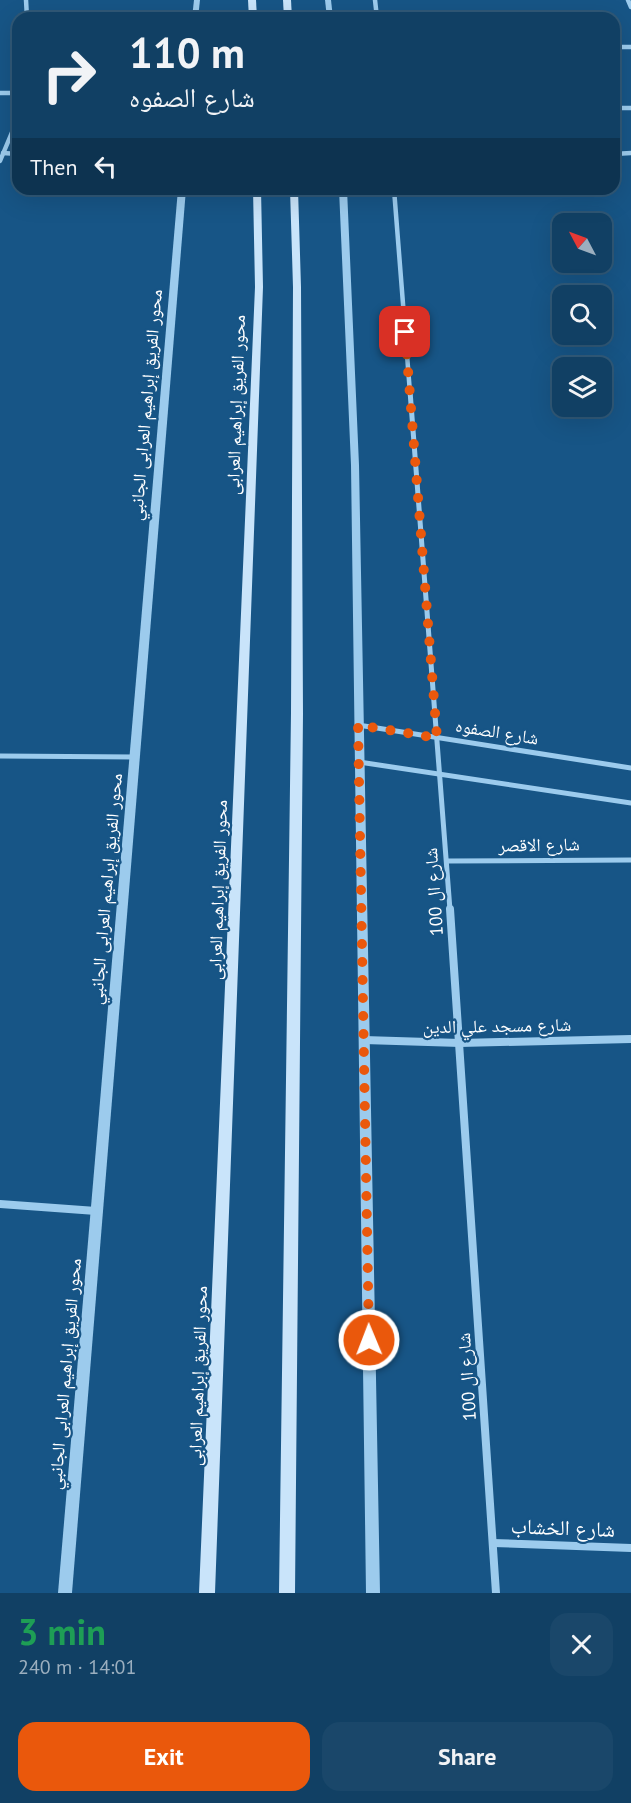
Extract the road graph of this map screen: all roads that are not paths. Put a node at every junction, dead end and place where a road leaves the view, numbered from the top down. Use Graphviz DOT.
graph roads {
  1 [pos="628,0"];
  2 [pos="631,8"];
  3 [pos="12,132"];
  4 [pos="1,158"];
  5 [pos="182,195"];
  6 [pos="257,195"];
  7 [pos="294,195"];
  8 [pos="343,195"];
  9 [pos="394,195"];
  10 [pos="358,725"];
  11 [pos="437,738"];
  12 [pos="0,756"];
  13 [pos="135,757"];
  14 [pos="359,762"];
  15 [pos="631,768"];
  16 [pos="440,774"];
  17 [pos="631,803"];
  18 [pos="631,860"];
  19 [pos="447,861"];
  20 [pos="631,1038"];
  21 [pos="364,1040"];
  22 [pos="460,1043"];
  23 [pos="0,1204"];
  24 [pos="97,1211"];
  25 [pos="493,1543"];
  26 [pos="631,1548"];
  27 [pos="65,1593"];
  28 [pos="207,1593"];
  29 [pos="287,1593"];
  30 [pos="373,1593"];
  31 [pos="496,1593"];
  1 -- 2 [label="street"];
  3 -- 4 [label="street"];
  5 -- 13 [label="street, محور الفريق إبراهيم العرابى الجانبي"];
  6 -- 28 [label="main road, محور الفريق إبراهيم العرابى"];
  7 -- 29 [label="main road"];
  8 -- 10 [label="street"];
  9 -- 11 [label="street, شارع ال 100"];
  10 -- 11 [label="street, شارع الصفوه"];
  10 -- 14 [label="street"];
  11 -- 15 [label="street, شارع الصفوه"];
  11 -- 16 [label="street, شارع ال 100"];
  12 -- 13 [label="street"];
  13 -- 24 [label="street, محور الفريق إبراهيم العرابى الجانبي"];
  14 -- 16 [label="street"];
  14 -- 21 [label="street"];
  16 -- 17 [label="street"];
  16 -- 19 [label="street, شارع ال 100"];
  18 -- 19 [label="street, شارع الاقصر"];
  19 -- 22 [label="street, شارع ال 100"];
  20 -- 22 [label="street, شارع مسجد علي الدين"];
  21 -- 22 [label="street, شارع مسجد علي الدين"];
  21 -- 30 [label="street"];
  22 -- 25 [label="street, شارع ال 100"];
  23 -- 24 [label="street"];
  24 -- 27 [label="street, محور الفريق إبراهيم العرابى الجانبي"];
  25 -- 26 [label="street, شارع الخشاب"];
  25 -- 31 [label="street, شارع ال 100"];
}
